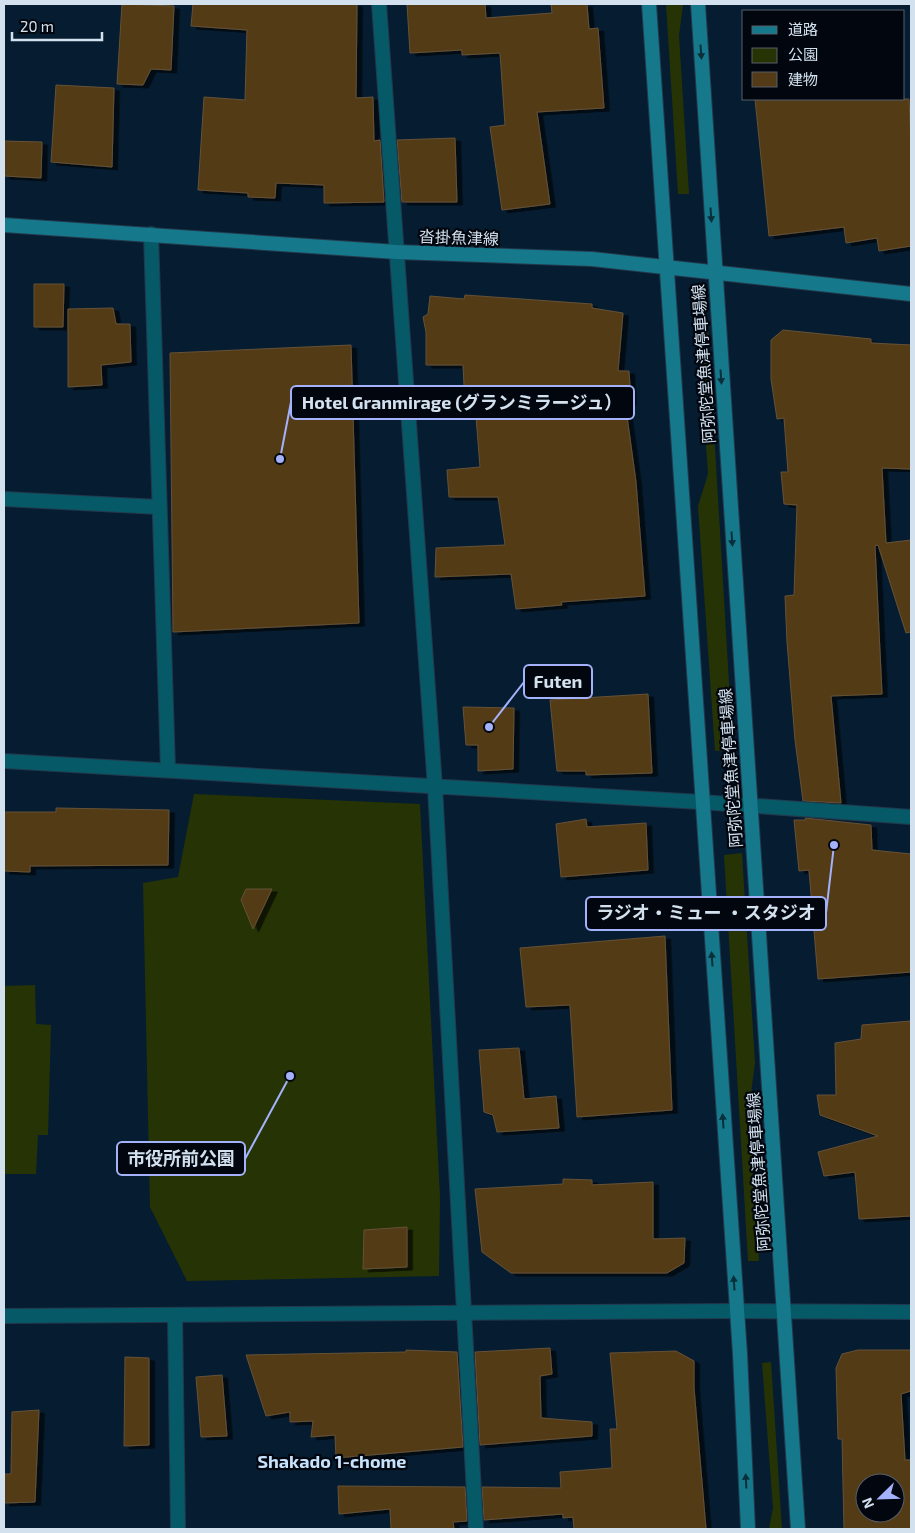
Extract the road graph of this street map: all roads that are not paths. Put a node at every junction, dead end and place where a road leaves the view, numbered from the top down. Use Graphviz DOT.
graph roads {
  1 [pos="379,4"];
  2 [pos="649,4"];
  3 [pos="698,4"];
  4 [pos="4,225"];
  5 [pos="150,234"];
  6 [pos="397,252"];
  7 [pos="666,267"];
  8 [pos="714,271"];
  9 [pos="911,294"];
  10 [pos="4,499"];
  11 [pos="159,506"];
  12 [pos="4,761"];
  13 [pos="168,769"];
  14 [pos="435,786"];
  15 [pos="701,802"];
  16 [pos="750,805"];
  17 [pos="911,817"];
  18 [pos="736,1311"];
  19 [pos="785,1312"];
  20 [pos="911,1312"];
  21 [pos="465,1314"];
  22 [pos="175,1315"];
  23 [pos="4,1316"];
  24 [pos="178,1529"];
  25 [pos="476,1529"];
  26 [pos="748,1529"];
  27 [pos="798,1529"];
  1 -- 6 [label="street"];
  2 -- 7 [label="main road, 阿弥陀堂魚津停車場線"];
  3 -- 8 [label="main road, 阿弥陀堂魚津停車場線, one-way"];
  4 -- 5 [label="main road, 沓掛魚津線"];
  5 -- 6 [label="main road, 沓掛魚津線"];
  5 -- 11 [label="street"];
  6 -- 7 [label="main road, 沓掛魚津線"];
  6 -- 14 [label="street"];
  7 -- 8 [label="main road, 沓掛魚津線"];
  7 -- 15 [label="main road, 阿弥陀堂魚津停車場線"];
  8 -- 9 [label="main road, 沓掛魚津線"];
  8 -- 16 [label="main road, 阿弥陀堂魚津停車場線, one-way"];
  10 -- 11 [label="street"];
  11 -- 13 [label="street"];
  12 -- 13 [label="street"];
  13 -- 14 [label="street"];
  14 -- 15 [label="street"];
  14 -- 21 [label="street"];
  15 -- 16 [label="street"];
  18 -- 15 [label="main road, 阿弥陀堂魚津停車場線, one-way"];
  16 -- 17 [label="street"];
  16 -- 19 [label="main road, 阿弥陀堂魚津停車場線"];
  18 -- 19 [label="street"];
  18 -- 21 [label="street"];
  26 -- 18 [label="main road, 阿弥陀堂魚津停車場線, one-way"];
  19 -- 20 [label="street"];
  19 -- 27 [label="main road, 阿弥陀堂魚津停車場線"];
  21 -- 22 [label="street"];
  21 -- 25 [label="street"];
  22 -- 23 [label="street"];
  22 -- 24 [label="street"];
}
